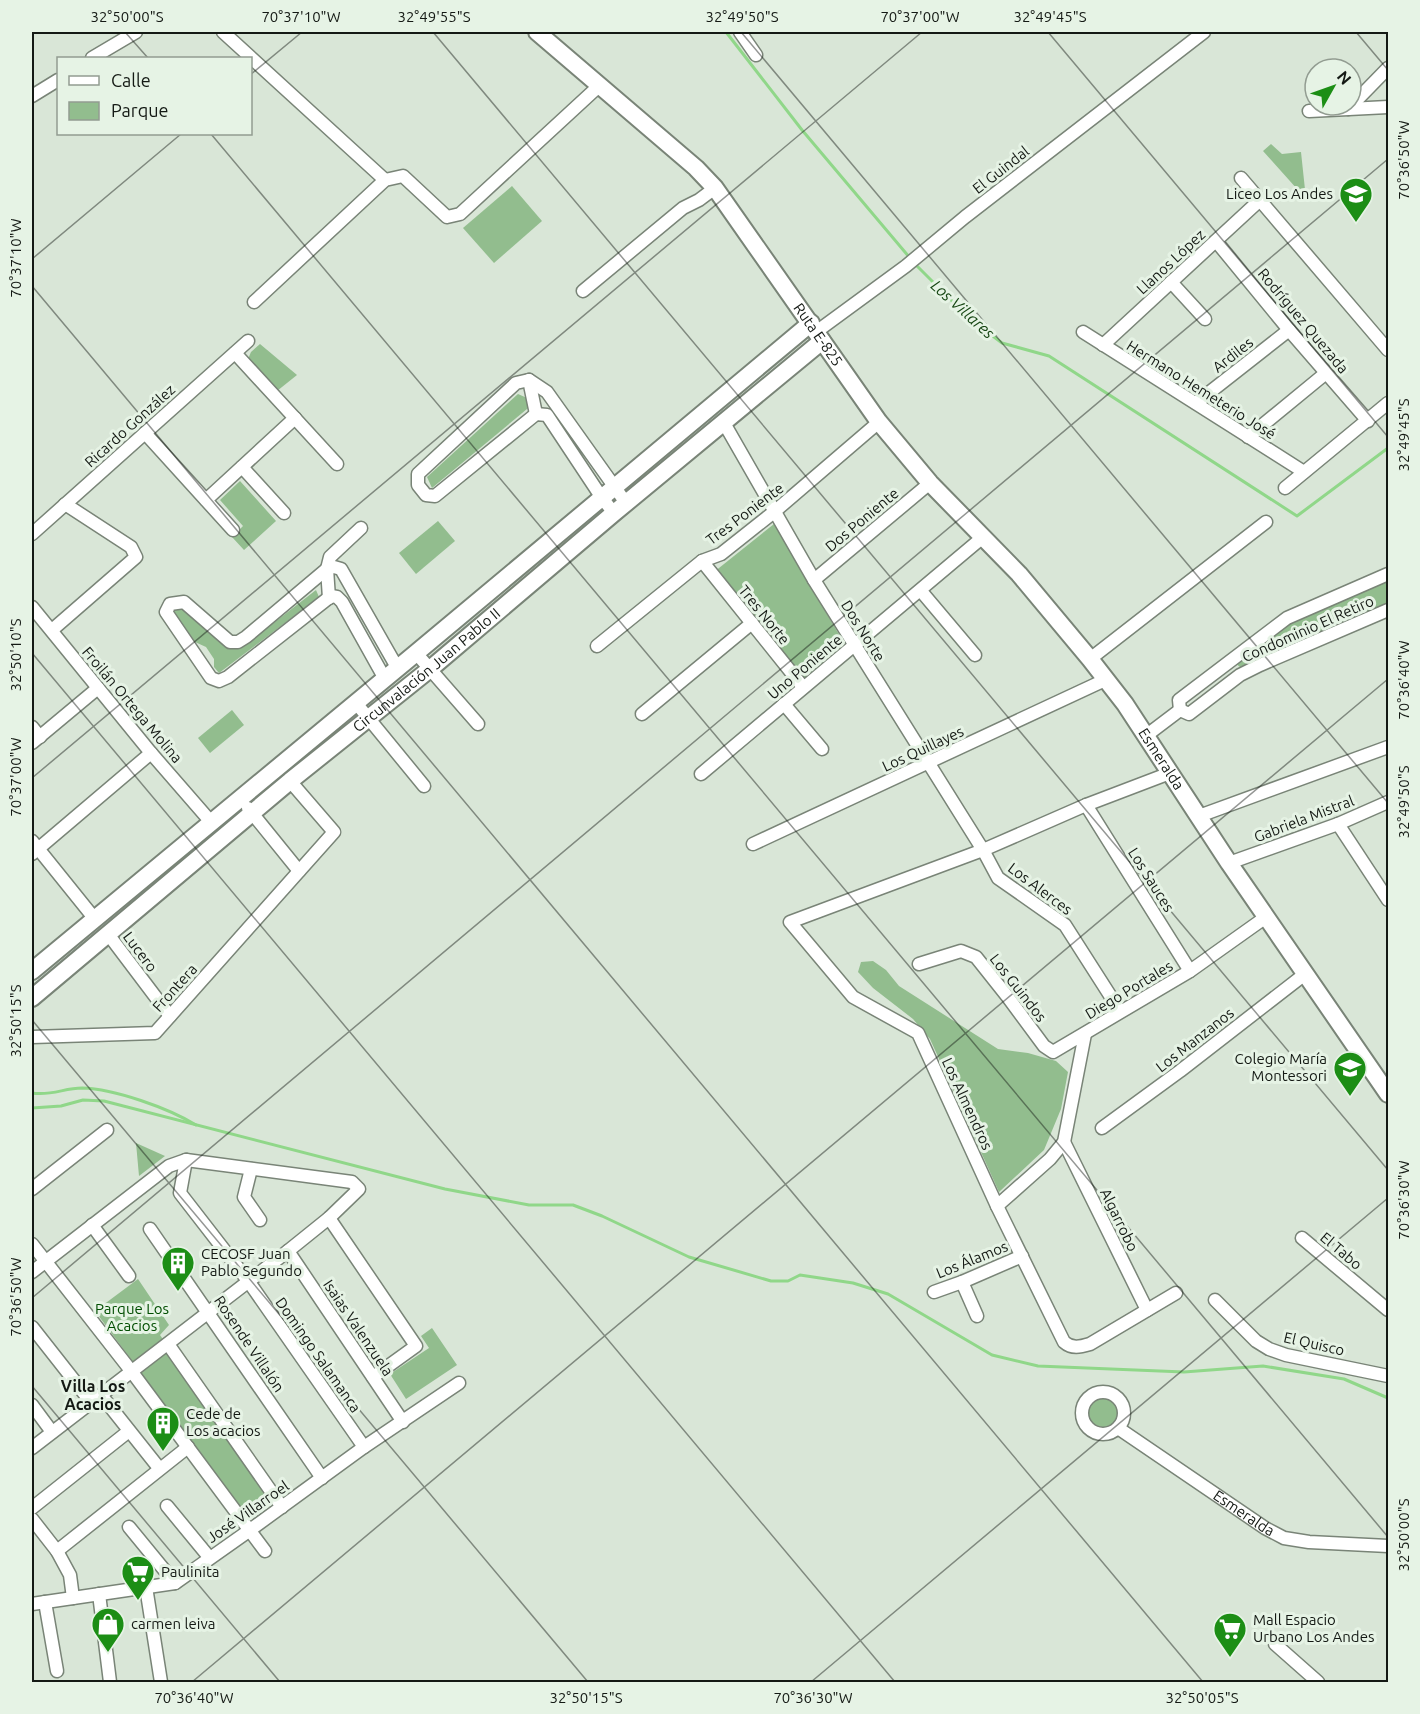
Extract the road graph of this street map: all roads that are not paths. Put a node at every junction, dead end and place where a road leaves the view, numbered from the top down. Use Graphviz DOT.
graph roads {
  1 [pos="136,32"];
  2 [pos="223,32"];
  3 [pos="537,32"];
  4 [pos="740,32"];
  5 [pos="1204,32"];
  6 [pos="756,55"];
  7 [pos="94,57"];
  8 [pos="250,57"];
  9 [pos="252,58"];
  10 [pos="1389,68"];
  11 [pos="57,81"];
  12 [pos="600,85"];
  13 [pos="1363,94"];
  14 [pos="32,96"];
  15 [pos="1389,107"];
  16 [pos="1363,108"];
  17 [pos="1241,178"];
  18 [pos="385,180"];
  19 [pos="715,188"];
  20 [pos="1260,200"];
  21 [pos="1216,241"];
  22 [pos="1172,282"];
  23 [pos="583,291"];
  24 [pos="254,302"];
  25 [pos="1204,319"];
  26 [pos="1289,330"];
  27 [pos="816,332"];
  28 [pos="1083,332"];
  29 [pos="248,341"];
  30 [pos="1103,345"];
  31 [pos="1389,350"];
  32 [pos="235,353"];
  33 [pos="1326,373"];
  34 [pos="528,380"];
  35 [pos="1389,403"];
  36 [pos="1196,404"];
  37 [pos="536,414"];
  38 [pos="295,418"];
  39 [pos="1368,421"];
  40 [pos="879,422"];
  41 [pos="724,423"];
  42 [pos="145,433"];
  43 [pos="1248,437"];
  44 [pos="901,449"];
  45 [pos="337,464"];
  46 [pos="242,467"];
  47 [pos="1304,472"];
  48 [pos="930,483"];
  49 [pos="1285,488"];
  50 [pos="608,493"];
  51 [pos="206,500"];
  52 [pos="65,504"];
  53 [pos="620,508"];
  54 [pos="774,512"];
  55 [pos="284,513"];
  56 [pos="1266,522"];
  57 [pos="361,528"];
  58 [pos="233,530"];
  59 [pos="32,534"];
  60 [pos="983,537"];
  61 [pos="702,561"];
  62 [pos="327,569"];
  63 [pos="1389,573"];
  64 [pos="814,580"];
  65 [pos="921,591"];
  66 [pos="329,598"];
  67 [pos="32,607"];
  68 [pos="1389,610"];
  69 [pos="752,624"];
  70 [pos="52,630"];
  71 [pos="854,645"];
  72 [pos="597,646"];
  73 [pos="417,653"];
  74 [pos="975,656"];
  75 [pos="1090,659"];
  76 [pos="1229,661"];
  77 [pos="430,669"];
  78 [pos="392,674"];
  79 [pos="1240,675"];
  80 [pos="1106,680"];
  81 [pos="803,687"];
  82 [pos="98,688"];
  83 [pos="356,703"];
  84 [pos="784,704"];
  85 [pos="1180,710"];
  86 [pos="642,714"];
  87 [pos="368,719"];
  88 [pos="478,724"];
  89 [pos="1146,735"];
  90 [pos="34,736"];
  91 [pos="1389,747"];
  92 [pos="822,749"];
  93 [pos="152,753"];
  94 [pos="928,763"];
  95 [pos="1170,772"];
  96 [pos="701,774"];
  97 [pos="290,781"];
  98 [pos="424,786"];
  99 [pos="241,797"];
  100 [pos="1389,802"];
  101 [pos="1086,805"];
  102 [pos="252,813"];
  103 [pos="1199,816"];
  104 [pos="211,822"];
  105 [pos="1338,824"];
  106 [pos="753,844"];
  107 [pos="34,848"];
  108 [pos="983,850"];
  109 [pos="1229,863"];
  110 [pos="299,871"];
  111 [pos="1389,900"];
  112 [pos="1266,917"];
  113 [pos="94,918"];
  114 [pos="790,922"];
  115 [pos="108,934"];
  116 [pos="919,964"];
  117 [pos="32,971"];
  118 [pos="1190,971"];
  119 [pos="1305,974"];
  120 [pos="32,998"];
  121 [pos="1120,1011"];
  122 [pos="170,1016"];
  123 [pos="1085,1034"];
  124 [pos="32,1037"];
  125 [pos="1389,1094"];
  126 [pos="1101,1128"];
  127 [pos="107,1130"];
  128 [pos="1064,1143"];
  129 [pos="186,1160"];
  130 [pos="251,1169"];
  131 [pos="32,1188"];
  132 [pos="998,1206"];
  133 [pos="329,1218"];
  134 [pos="260,1220"];
  135 [pos="92,1225"];
  136 [pos="150,1228"];
  137 [pos="1302,1238"];
  138 [pos="32,1244"];
  139 [pos="288,1251"];
  140 [pos="1022,1256"];
  141 [pos="45,1262"];
  142 [pos="32,1272"];
  143 [pos="129,1276"];
  144 [pos="249,1282"];
  145 [pos="962,1282"];
  146 [pos="934,1292"];
  147 [pos="1176,1293"];
  148 [pos="1215,1300"];
  149 [pos="1147,1310"];
  150 [pos="1389,1310"];
  151 [pos="209,1312"];
  152 [pos="977,1316"];
  153 [pos="32,1327"];
  154 [pos="168,1344"];
  155 [pos="132,1372"];
  156 [pos="1389,1376"];
  157 [pos="373,1377"];
  158 [pos="459,1383"];
  159 [pos="96,1399"];
  160 [pos="32,1405"];
  161 [pos="403,1422"];
  162 [pos="1118,1428"];
  163 [pos="129,1431"];
  164 [pos="52,1432"];
  165 [pos="188,1447"];
  166 [pos="364,1447"];
  167 [pos="32,1448"];
  168 [pos="159,1468"];
  169 [pos="322,1478"];
  170 [pos="167,1506"];
  171 [pos="282,1507"];
  172 [pos="32,1508"];
  173 [pos="32,1519"];
  174 [pos="129,1527"];
  175 [pos="250,1530"];
  176 [pos="1389,1546"];
  177 [pos="57,1551"];
  178 [pos="265,1551"];
  179 [pos="209,1557"];
  180 [pos="175,1583"];
  181 [pos="146,1587"];
  182 [pos="99,1594"];
  183 [pos="74,1598"];
  184 [pos="45,1602"];
  185 [pos="32,1604"];
  186 [pos="1275,1644"];
  187 [pos="57,1671"];
  188 [pos="110,1683"];
  189 [pos="161,1683"];
  190 [pos="1318,1683"];
  1 -- 7 [label="street"];
  2 -- 8 [label="street"];
  3 -- 12 [label="street"];
  4 -- 6 [label="street"];
  5 -- 27 [label="street, El Guindal"];
  9 -- 18 [label="street"];
  10 -- 13 [label="street"];
  11 -- 14 [label="street"];
  12 -- 18 [label="street"];
  12 -- 19 [label="street"];
  15 -- 16 [label="street"];
  17 -- 20 [label="street"];
  18 -- 24 [label="street"];
  19 -- 23 [label="street"];
  19 -- 27 [label="street, Ruta E-825"];
  20 -- 21 [label="street, Llanos López"];
  20 -- 31 [label="street"];
  21 -- 22 [label="street, Llanos López"];
  21 -- 26 [label="street, Rodríguez Quezada"];
  22 -- 25 [label="street"];
  22 -- 30 [label="street, Llanos López"];
  26 -- 33 [label="street, Rodríguez Quezada"];
  26 -- 36 [label="street, Ardiles"];
  27 -- 40 [label="street, Ruta E-825"];
  27 -- 41 [label="street, Circunvalación Juan Pablo II"];
  27 -- 50 [label="street, Circunvalación Juan Pablo II"];
  28 -- 30 [label="street, Hermano Hemeterio José"];
  29 -- 32 [label="street, Ricardo González"];
  30 -- 36 [label="street, Hermano Hemeterio José"];
  32 -- 38 [label="street"];
  32 -- 42 [label="street, Ricardo González"];
  33 -- 39 [label="street, Rodríguez Quezada"];
  33 -- 43 [label="street"];
  34 -- 37 [label="street"];
  34 -- 37 [label="street"];
  34 -- 50 [label="street"];
  35 -- 39 [label="street"];
  36 -- 43 [label="street, Hermano Hemeterio José"];
  37 -- 50 [label="street"];
  38 -- 45 [label="street"];
  38 -- 46 [label="street"];
  39 -- 47 [label="street"];
  40 -- 44 [label="street, Ruta E-825"];
  40 -- 54 [label="street, Tres Poniente"];
  41 -- 53 [label="street, Circunvalación Juan Pablo II"];
  41 -- 54 [label="street, Dos Norte"];
  42 -- 51 [label="street"];
  42 -- 52 [label="street, Ricardo González"];
  43 -- 47 [label="street, Hermano Hemeterio José"];
  44 -- 48 [label="street, Esmeralda"];
  46 -- 51 [label="street"];
  46 -- 55 [label="street"];
  47 -- 49 [label="street"];
  48 -- 60 [label="street, Esmeralda"];
  48 -- 64 [label="street, Dos Poniente"];
  50 -- 53 [label="street"];
  50 -- 73 [label="street, Circunvalación Juan Pablo II"];
  51 -- 58 [label="street"];
  52 -- 59 [label="street, Ricardo González"];
  52 -- 70 [label="street"];
  53 -- 77 [label="street, Circunvalación Juan Pablo II"];
  54 -- 61 [label="street, Tres Poniente"];
  54 -- 64 [label="street, Dos Norte"];
  56 -- 75 [label="street"];
  57 -- 62 [label="street"];
  60 -- 65 [label="street, Uno Poniente"];
  60 -- 75 [label="street, Esmeralda"];
  61 -- 69 [label="street, Tres Norte"];
  61 -- 72 [label="street, Tres Poniente"];
  62 -- 66 [label="street"];
  62 -- 66 [label="street"];
  62 -- 78 [label="street"];
  63 -- 76 [label="street, Condominio El Retiro"];
  64 -- 71 [label="street, Dos Norte"];
  65 -- 71 [label="street, Uno Poniente"];
  65 -- 74 [label="street"];
  66 -- 78 [label="street"];
  67 -- 70 [label="street, Froilán Ortega Molina"];
  68 -- 79 [label="street, Condominio El Retiro"];
  69 -- 81 [label="street, Tres Norte"];
  69 -- 86 [label="street"];
  70 -- 82 [label="street, Froilán Ortega Molina"];
  71 -- 81 [label="street, Uno Poniente"];
  71 -- 94 [label="street, Dos Norte"];
  73 -- 77 [label="street"];
  73 -- 78 [label="street, Circunvalación Juan Pablo II"];
  75 -- 80 [label="street, Esmeralda"];
  76 -- 79 [label="street, Condominio El Retiro"];
  76 -- 85 [label="street, Condominio El Retiro"];
  77 -- 87 [label="street, Circunvalación Juan Pablo II"];
  77 -- 88 [label="street"];
  78 -- 83 [label="street, Circunvalación Juan Pablo II"];
  79 -- 85 [label="street, Condominio El Retiro"];
  80 -- 89 [label="street, Esmeralda"];
  80 -- 94 [label="street, Los Quillayes"];
  81 -- 84 [label="street, Uno Poniente"];
  82 -- 90 [label="street"];
  82 -- 93 [label="street, Froilán Ortega Molina"];
  83 -- 87 [label="street"];
  83 -- 99 [label="street, Circunvalación Juan Pablo II"];
  84 -- 92 [label="street"];
  84 -- 96 [label="street, Uno Poniente"];
  85 -- 89 [label="street, Condominio El Retiro"];
  87 -- 97 [label="street, Circunvalación Juan Pablo II"];
  87 -- 98 [label="street"];
  89 -- 95 [label="street, Esmeralda"];
  91 -- 103 [label="street"];
  93 -- 104 [label="street, Froilán Ortega Molina"];
  93 -- 107 [label="street"];
  94 -- 106 [label="street, Los Quillayes"];
  94 -- 108 [label="street, Dos Norte"];
  95 -- 101 [label="street, Los Alerces"];
  95 -- 103 [label="street, Esmeralda"];
  97 -- 102 [label="street, Circunvalación Juan Pablo II"];
  97 -- 110 [label="street, Frontera"];
  99 -- 102 [label="street"];
  99 -- 104 [label="street, Circunvalación Juan Pablo II"];
  100 -- 105 [label="street, Gabriela Mistral"];
  101 -- 108 [label="street, Los Alerces"];
  101 -- 118 [label="street, Los Sauces"];
  102 -- 110 [label="street"];
  102 -- 115 [label="street, Circunvalación Juan Pablo II"];
  103 -- 109 [label="street, Esmeralda"];
  104 -- 113 [label="street, Circunvalación Juan Pablo II"];
  105 -- 109 [label="street, Gabriela Mistral"];
  105 -- 111 [label="street"];
  107 -- 113 [label="street"];
  108 -- 114 [label="street, Los Alerces"];
  108 -- 121 [label="street, Los Alerces"];
  109 -- 112 [label="street, Esmeralda"];
  110 -- 122 [label="street, Frontera"];
  112 -- 118 [label="street, Diego Portales"];
  112 -- 119 [label="street, Esmeralda"];
  113 -- 117 [label="street, Circunvalación Juan Pablo II"];
  114 -- 132 [label="street, Los Almendros"];
  115 -- 120 [label="street, Circunvalación Juan Pablo II"];
  115 -- 122 [label="street, Lucero"];
  116 -- 123 [label="street, Los Guindos"];
  118 -- 121 [label="street, Diego Portales"];
  119 -- 125 [label="street, Esmeralda"];
  119 -- 126 [label="street, Los Manzanos"];
  121 -- 123 [label="street, Diego Portales"];
  122 -- 124 [label="street, Frontera"];
  123 -- 128 [label="street, Diego Portales"];
  127 -- 131 [label="street"];
  128 -- 132 [label="street"];
  128 -- 149 [label="street, Algarrobo"];
  129 -- 130 [label="street"];
  129 -- 135 [label="street"];
  129 -- 144 [label="street, Domingo Salamanca"];
  130 -- 133 [label="street"];
  130 -- 134 [label="street"];
  132 -- 140 [label="street, Los Almendros"];
  133 -- 139 [label="street"];
  133 -- 157 [label="street"];
  135 -- 141 [label="street"];
  135 -- 143 [label="street"];
  136 -- 151 [label="street, Rosende Villalón"];
  137 -- 150 [label="street, El Tabo"];
  138 -- 141 [label="street"];
  139 -- 144 [label="street"];
  139 -- 157 [label="street, Isaias Valenzuela"];
  140 -- 145 [label="street, Los Álamos"];
  140 -- 149 [label="street, Los Almendros"];
  141 -- 142 [label="street"];
  141 -- 155 [label="street"];
  144 -- 151 [label="street"];
  144 -- 166 [label="street, Domingo Salamanca"];
  145 -- 146 [label="street, Los Álamos"];
  145 -- 152 [label="street"];
  147 -- 149 [label="street"];
  148 -- 156 [label="street, El Quisco"];
  151 -- 154 [label="street"];
  151 -- 169 [label="street, Rosende Villalón"];
  153 -- 159 [label="street"];
  154 -- 155 [label="street"];
  154 -- 171 [label="street"];
  155 -- 159 [label="street"];
  155 -- 165 [label="street"];
  157 -- 161 [label="street, Isaias Valenzuela"];
  158 -- 161 [label="street, José Villarroel"];
  159 -- 163 [label="street"];
  159 -- 164 [label="street"];
  160 -- 164 [label="street"];
  161 -- 166 [label="street, José Villarroel"];
  162 -- 176 [label="street, Esmeralda"];
  163 -- 168 [label="street"];
  163 -- 172 [label="street"];
  164 -- 167 [label="street"];
  165 -- 168 [label="street"];
  165 -- 175 [label="street"];
  166 -- 169 [label="street, José Villarroel"];
  168 -- 177 [label="street"];
  169 -- 171 [label="street, José Villarroel"];
  170 -- 179 [label="street"];
  171 -- 175 [label="street, José Villarroel"];
  173 -- 177 [label="street"];
  174 -- 180 [label="street"];
  175 -- 178 [label="street"];
  175 -- 179 [label="street, José Villarroel"];
  177 -- 183 [label="street"];
  179 -- 180 [label="street, José Villarroel"];
  180 -- 181 [label="street, José Villarroel"];
  181 -- 182 [label="street, José Villarroel"];
  181 -- 189 [label="street"];
  182 -- 183 [label="street, José Villarroel"];
  182 -- 188 [label="street"];
  183 -- 184 [label="street, José Villarroel"];
  184 -- 185 [label="street, José Villarroel"];
  184 -- 187 [label="street"];
  186 -- 190 [label="street"];
}
